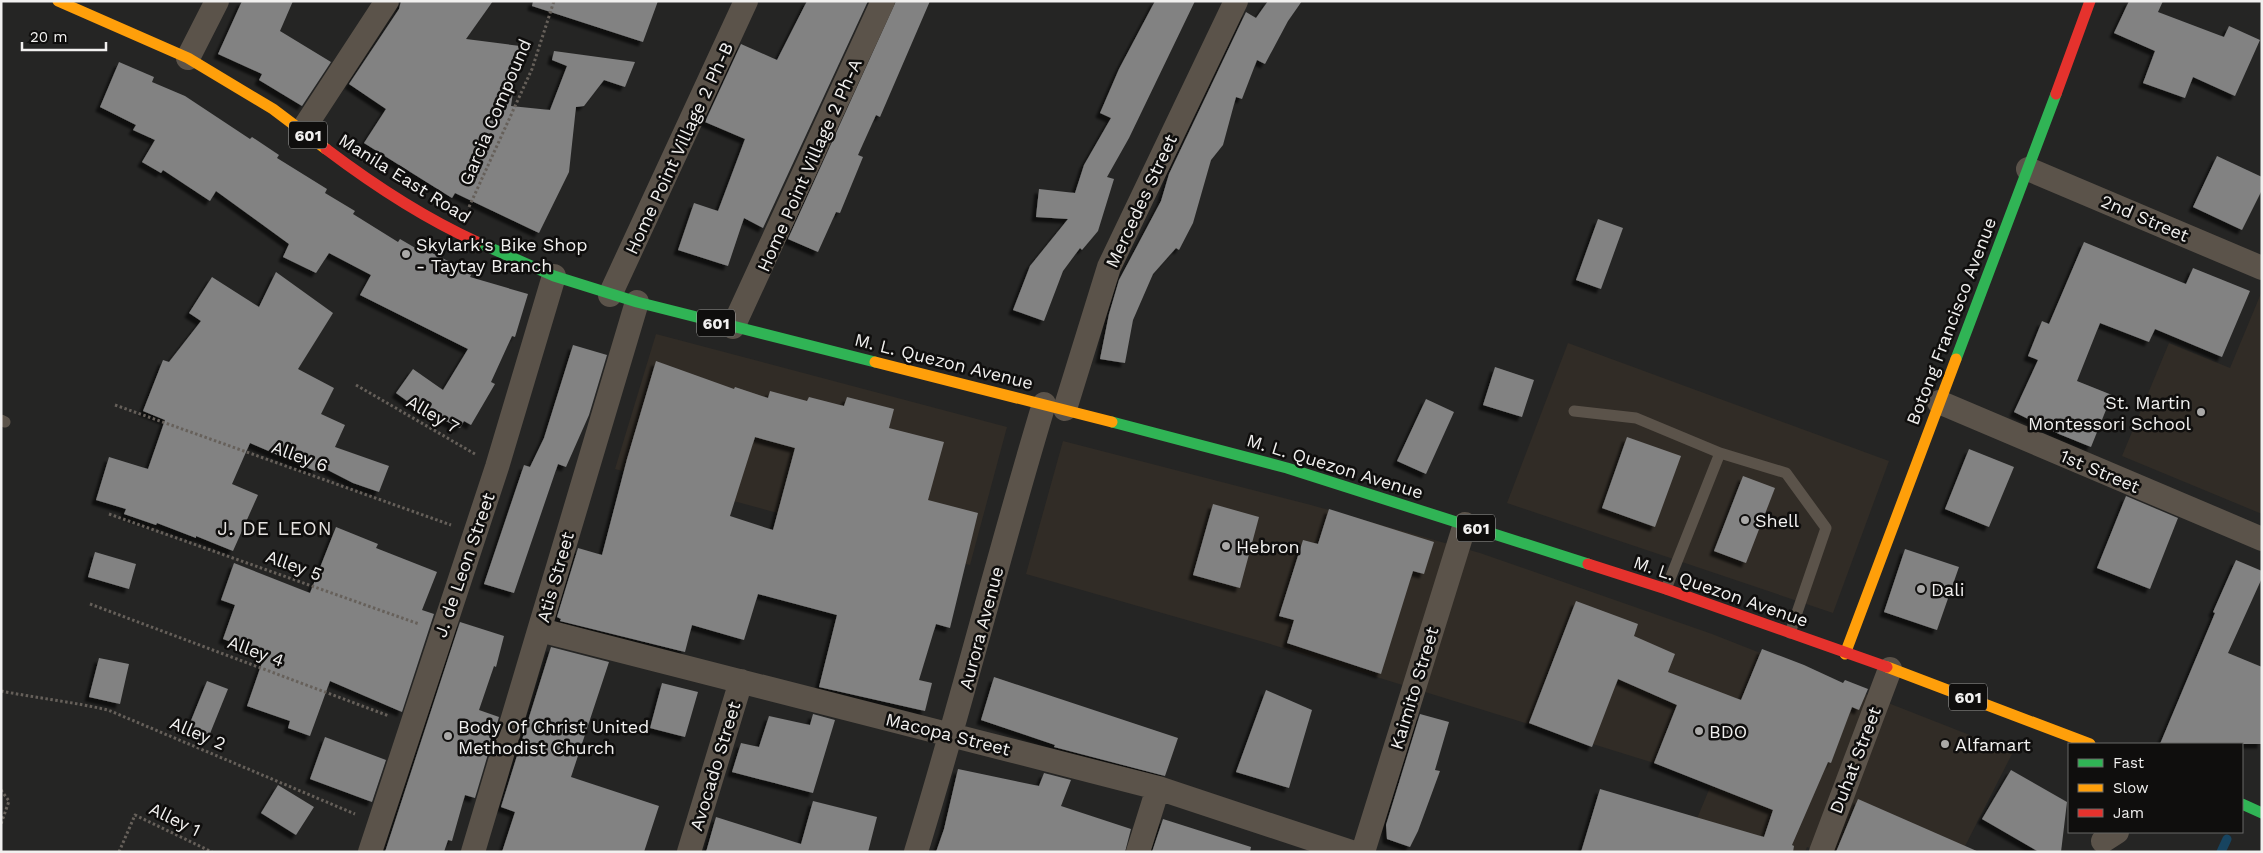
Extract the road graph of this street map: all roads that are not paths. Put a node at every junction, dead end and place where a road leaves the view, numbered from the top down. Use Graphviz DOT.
graph roads {
  1 [pos="58,1"];
  2 [pos="217,1"];
  3 [pos="387,1"];
  4 [pos="746,1"];
  5 [pos="883,1"];
  6 [pos="1236,1"];
  7 [pos="2090,1"];
  8 [pos="188,58"];
  9 [pos="302,131"];
  10 [pos="2028,169"];
  11 [pos="2262,268"];
  12 [pos="554,276"];
  13 [pos="610,295"];
  14 [pos="636,302"];
  15 [pos="733,327"];
  16 [pos="1938,402"];
  17 [pos="1054,406"];
  18 [pos="1574,411"];
  19 [pos="1720,453"];
  20 [pos="1465,524"];
  21 [pos="2262,539"];
  22 [pos="1666,589"];
  23 [pos="540,630"];
  24 [pos="1790,633"];
  25 [pos="1845,654"];
  26 [pos="1890,669"];
  27 [pos="741,681"];
  28 [pos="952,735"];
  29 [pos="2087,743"];
  30 [pos="1158,788"];
  31 [pos="2243,804"];
  32 [pos="2262,813"];
  33 [pos="370,852"];
  34 [pos="473,852"];
  35 [pos="689,852"];
  36 [pos="916,852"];
  37 [pos="1138,852"];
  38 [pos="1351,852"];
  39 [pos="1363,852"];
  40 [pos="1821,852"];
  1 -- 8 [label="main road, Manila East Road / 601"];
  2 -- 8 [label="street"];
  3 -- 9 [label="street"];
  4 -- 13 [label="street, Home Point Village 2 Ph-B"];
  5 -- 15 [label="street, Home Point Village 2 Ph-A"];
  6 -- 17 [label="street, Mercedes Street"];
  7 -- 10 [label="main road, Botong Francisco Avenue"];
  8 -- 9 [label="main road, Manila East Road / 601"];
  9 -- 12 [label="main road, Manila East Road / 601"];
  10 -- 11 [label="street, 2nd Street"];
  10 -- 16 [label="main road, Botong Francisco Avenue"];
  12 -- 13 [label="main road, M. L. Quezon Avenue / 601"];
  12 -- 33 [label="street, J. de Leon Street"];
  13 -- 14 [label="main road, M. L. Quezon Avenue / 601"];
  14 -- 15 [label="main road, M. L. Quezon Avenue / 601"];
  14 -- 23 [label="street, Atis Street"];
  15 -- 17 [label="main road, M. L. Quezon Avenue / 601"];
  16 -- 21 [label="street, 1st Street"];
  16 -- 25 [label="main road, Botong Francisco Avenue"];
  17 -- 20 [label="main road, M. L. Quezon Avenue / 601"];
  17 -- 28 [label="street, Aurora Avenue"];
  18 -- 19 [label="lane"];
  19 -- 22 [label="lane"];
  19 -- 24 [label="lane"];
  20 -- 22 [label="main road, M. L. Quezon Avenue / 601"];
  20 -- 39 [label="street, Kaimito Street"];
  22 -- 24 [label="main road, M. L. Quezon Avenue / 601"];
  23 -- 27 [label="street, Macopa Street"];
  23 -- 34 [label="street, Atis Street"];
  24 -- 25 [label="main road, M. L. Quezon Avenue / 601"];
  25 -- 26 [label="main road, M. L. Quezon Avenue / 601"];
  26 -- 29 [label="main road, M. L. Quezon Avenue / 601"];
  26 -- 40 [label="street, Duhat Street"];
  27 -- 28 [label="street, Macopa Street"];
  27 -- 35 [label="street, Avocado Street"];
  28 -- 30 [label="street, Macopa Street"];
  28 -- 36 [label="street, Aurora Avenue"];
  30 -- 37 [label="street"];
  30 -- 38 [label="street, Macopa Street"];
  31 -- 32 [label="main road"];
}
